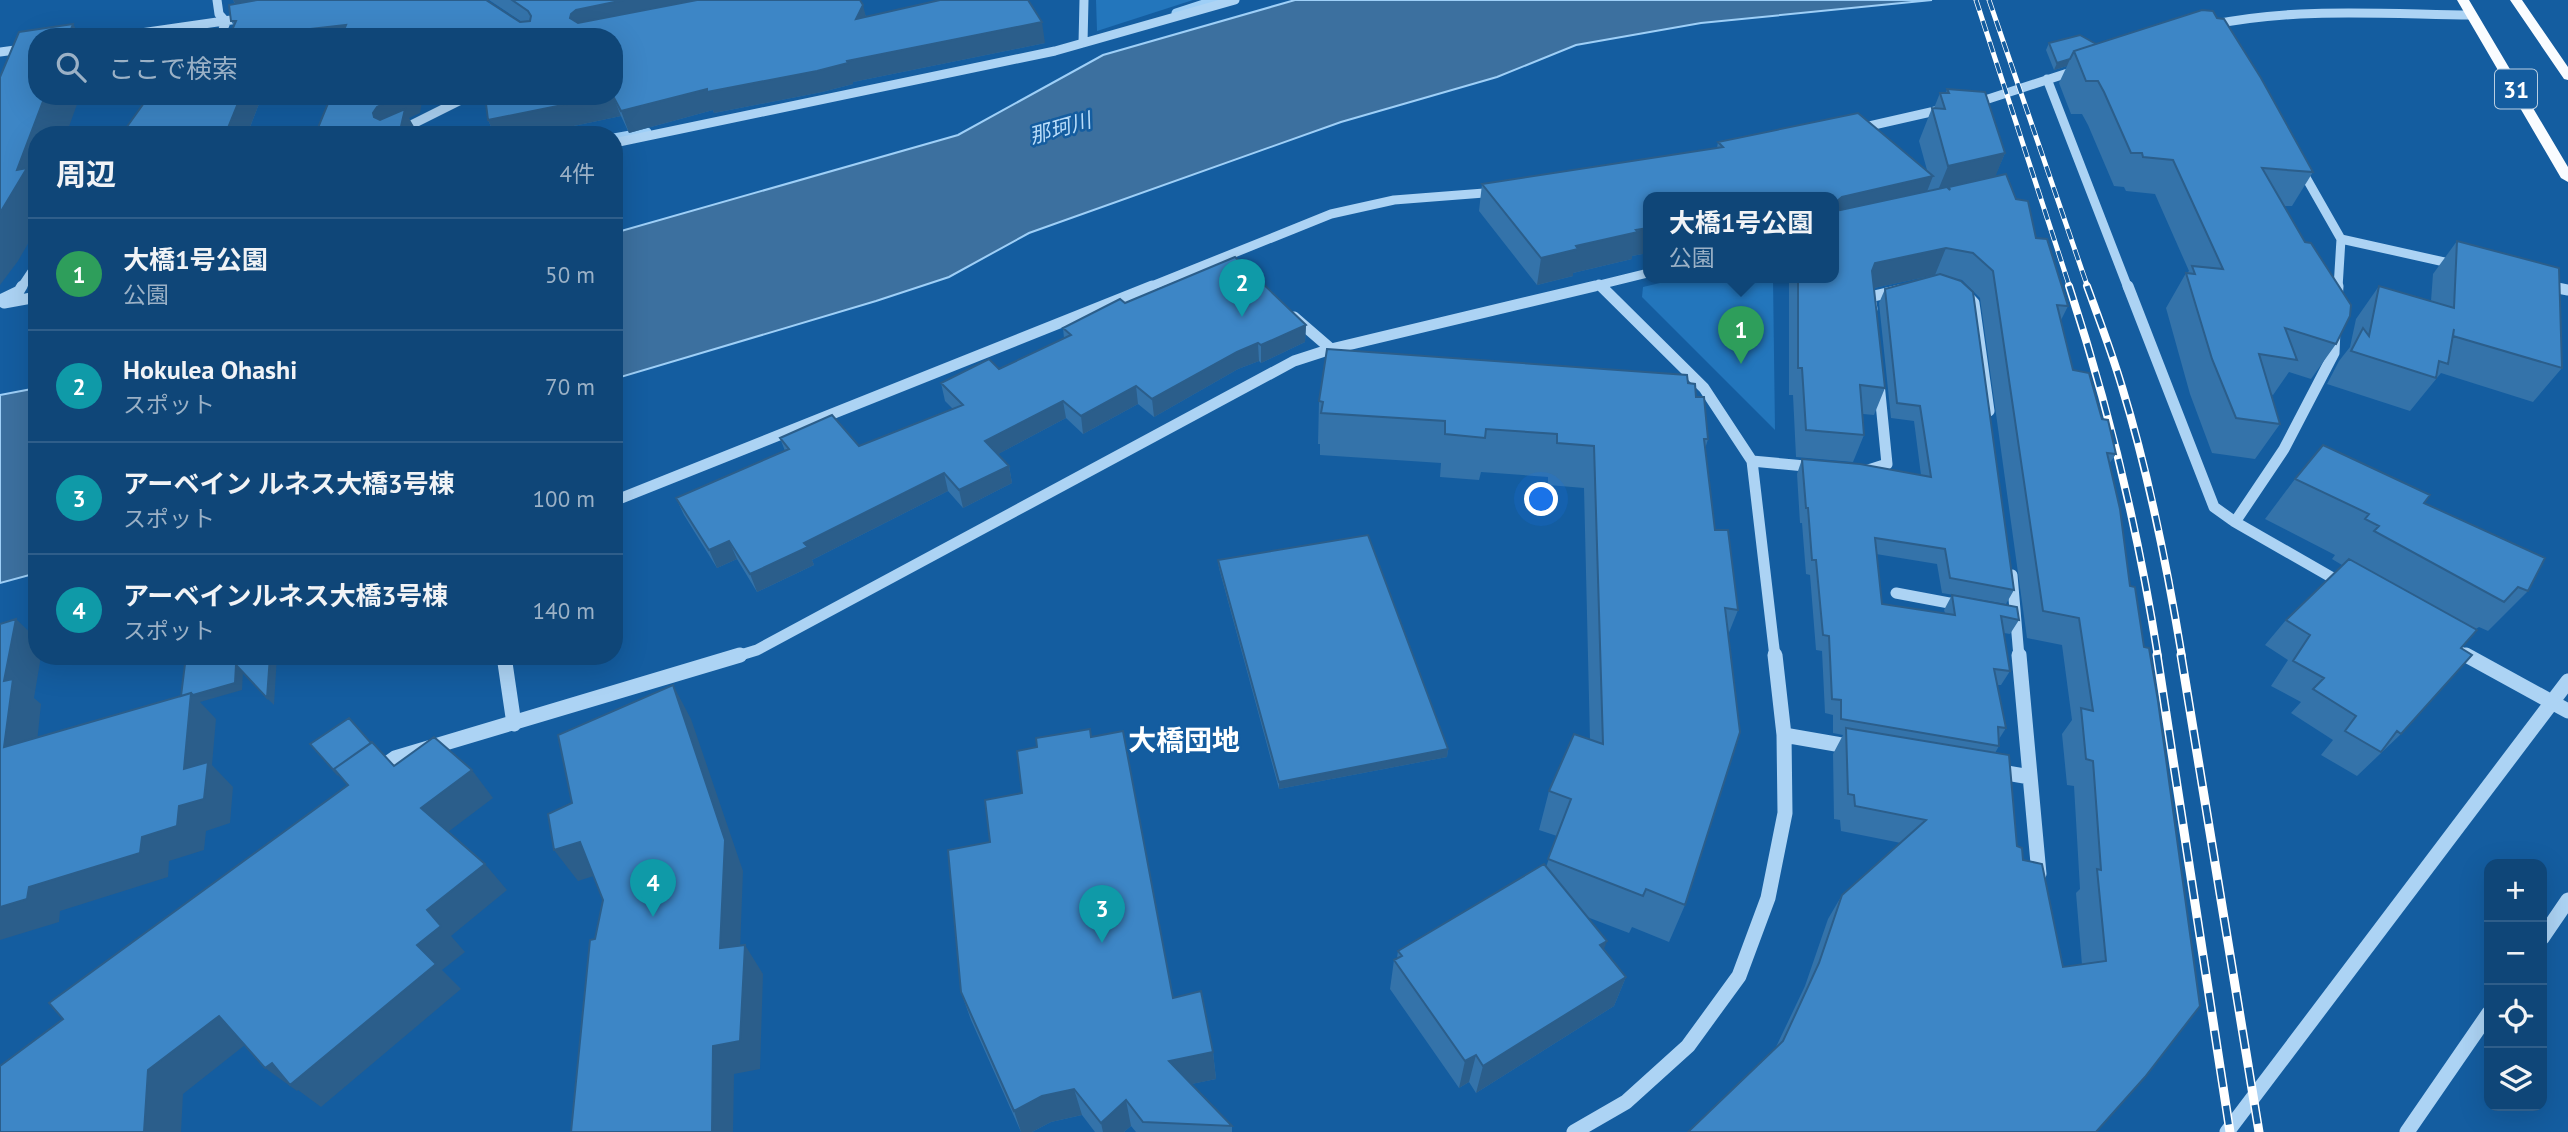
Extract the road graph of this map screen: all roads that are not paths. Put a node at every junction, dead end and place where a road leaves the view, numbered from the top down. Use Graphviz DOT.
graph roads {
  1 [pos="217,0"];
  2 [pos="1084,0"];
  3 [pos="1235,0"];
  4 [pos="2463,0"];
  5 [pos="2516,0"];
  6 [pos="2471,15"];
  7 [pos="253,17"];
  8 [pos="226,22"];
  9 [pos="181,28"];
  10 [pos="224,28"];
  11 [pos="2221,37"];
  12 [pos="1083,43"];
  13 [pos="28,48"];
  14 [pos="0,52"];
  15 [pos="2087,66"];
  16 [pos="2568,76"];
  17 [pos="2047,79"];
  18 [pos="1979,102"];
  19 [pos="453,105"];
  20 [pos="1965,105"];
  21 [pos="1952,108"];
  22 [pos="1983,115"];
  23 [pos="415,126"];
  24 [pos="1846,131"];
  25 [pos="623,141"];
  26 [pos="2295,158"];
  27 [pos="2563,159"];
  28 [pos="2568,178"];
  29 [pos="1515,190"];
  30 [pos="2342,239"];
  31 [pos="1225,256"];
  32 [pos="1235,264"];
  33 [pos="2475,269"];
  34 [pos="1643,274"];
  35 [pos="28,278"];
  36 [pos="2528,281"];
  37 [pos="1599,284"];
  38 [pos="1947,285"];
  39 [pos="1909,288"];
  40 [pos="2568,290"];
  41 [pos="28,298"];
  42 [pos="0,302"];
  43 [pos="1283,306"];
  44 [pos="1873,322"];
  45 [pos="1331,349"];
  46 [pos="1878,374"];
  47 [pos="1991,425"];
  48 [pos="1752,461"];
  49 [pos="1828,468"];
  50 [pos="1854,471"];
  51 [pos="623,497"];
  52 [pos="2235,522"];
  53 [pos="2010,561"];
  54 [pos="2355,591"];
  55 [pos="1896,593"];
  56 [pos="1977,608"];
  57 [pos="2451,647"];
  58 [pos="505,665"];
  59 [pos="2568,681"];
  60 [pos="2552,702"];
  61 [pos="2568,711"];
  62 [pos="514,724"];
  63 [pos="1784,735"];
  64 [pos="1866,749"];
  65 [pos="1975,767"];
  66 [pos="2030,777"];
  67 [pos="362,783"];
  68 [pos="2039,874"];
  69 [pos="2568,900"];
  70 [pos="2547,931"];
  71 [pos="2484,1020"];
  72 [pos="1574,1132"];
  73 [pos="2227,1132"];
  74 [pos="2407,1132"];
  1 -- 8 [label="street"];
  2 -- 12 [label="street"];
  3 -- 12 [label="street"];
  4 -- 6 [label="main road, 31"];
  5 -- 16 [label="main road, 31"];
  6 -- 11 [label="street"];
  6 -- 27 [label="main road, 31"];
  7 -- 8 [label="street"];
  8 -- 9 [label="street"];
  8 -- 10 [label="street"];
  12 -- 25 [label="street"];
  13 -- 14 [label="street"];
  15 -- 17 [label="street"];
  17 -- 18 [label="street"];
  17 -- 52 [label="street"];
  18 -- 20 [label="street"];
  18 -- 22 [label="street"];
  19 -- 23 [label="street"];
  21 -- 24 [label="street"];
  26 -- 30 [label="street"];
  27 -- 28 [label="main road, 31"];
  29 -- 31 [label="street"];
  30 -- 33 [label="street"];
  30 -- 52 [label="street"];
  31 -- 32 [label="street"];
  31 -- 51 [label="street"];
  34 -- 37 [label="street"];
  35 -- 42 [label="street"];
  36 -- 40 [label="street"];
  37 -- 45 [label="street"];
  37 -- 48 [label="street"];
  38 -- 47 [label="street"];
  39 -- 44 [label="street"];
  41 -- 42 [label="street"];
  43 -- 45 [label="street"];
  45 -- 62 [label="street"];
  46 -- 50 [label="street"];
  48 -- 49 [label="street"];
  48 -- 63 [label="street"];
  52 -- 54 [label="street"];
  53 -- 66 [label="street"];
  55 -- 56 [label="street"];
  57 -- 60 [label="street"];
  58 -- 62 [label="street"];
  59 -- 60 [label="street"];
  60 -- 61 [label="street"];
  60 -- 73 [label="street"];
  62 -- 67 [label="street"];
  63 -- 64 [label="street"];
  63 -- 72 [label="street"];
  65 -- 66 [label="street"];
  66 -- 68 [label="street"];
  69 -- 70 [label="street"];
  71 -- 74 [label="street"];
}
